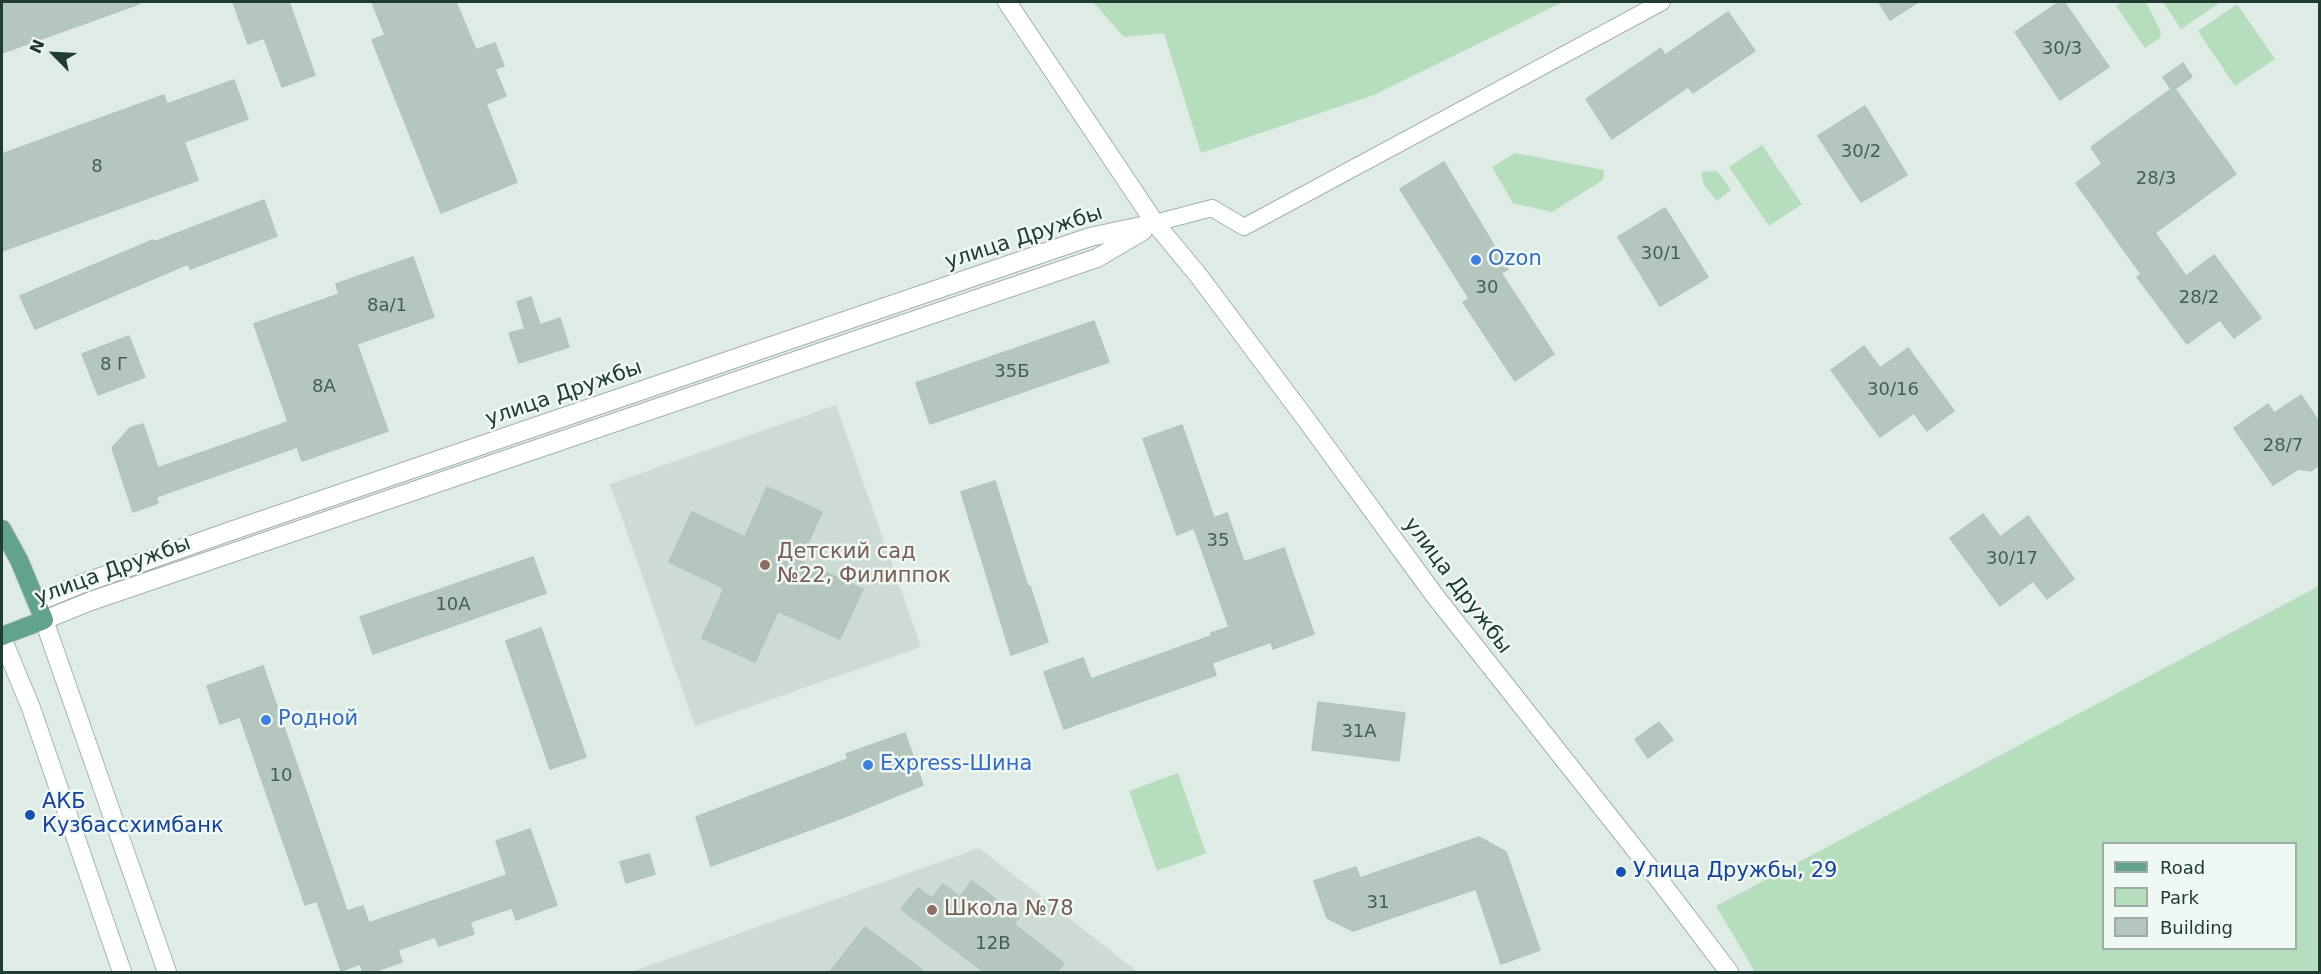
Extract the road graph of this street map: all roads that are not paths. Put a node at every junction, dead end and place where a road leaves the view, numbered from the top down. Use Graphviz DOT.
graph roads {
  1 [pos="1007,2"];
  2 [pos="1662,2"];
  3 [pos="1155,224"];
  4 [pos="522,432"];
  5 [pos="529,451"];
  6 [pos="2,529"];
  7 [pos="37,602"];
  8 [pos="44,620"];
  9 [pos="2,637"];
  10 [pos="122,972"];
  11 [pos="167,972"];
  12 [pos="1729,972"];
  1 -- 3 [label="street, улица Дружбы"];
  2 -- 3 [label="street"];
  3 -- 4 [label="street, улица Дружбы"];
  3 -- 5 [label="street, улица Дружбы"];
  3 -- 12 [label="street, улица Дружбы"];
  4 -- 5 [label="street"];
  4 -- 7 [label="street, улица Дружбы"];
  5 -- 8 [label="street, улица Дружбы"];
  6 -- 7 [label="main road"];
  7 -- 8 [label="main road"];
  7 -- 9 [label="main road, улица Дружбы"];
  8 -- 9 [label="main road, улица Дружбы"];
  8 -- 11 [label="street"];
  9 -- 10 [label="street"];
}
